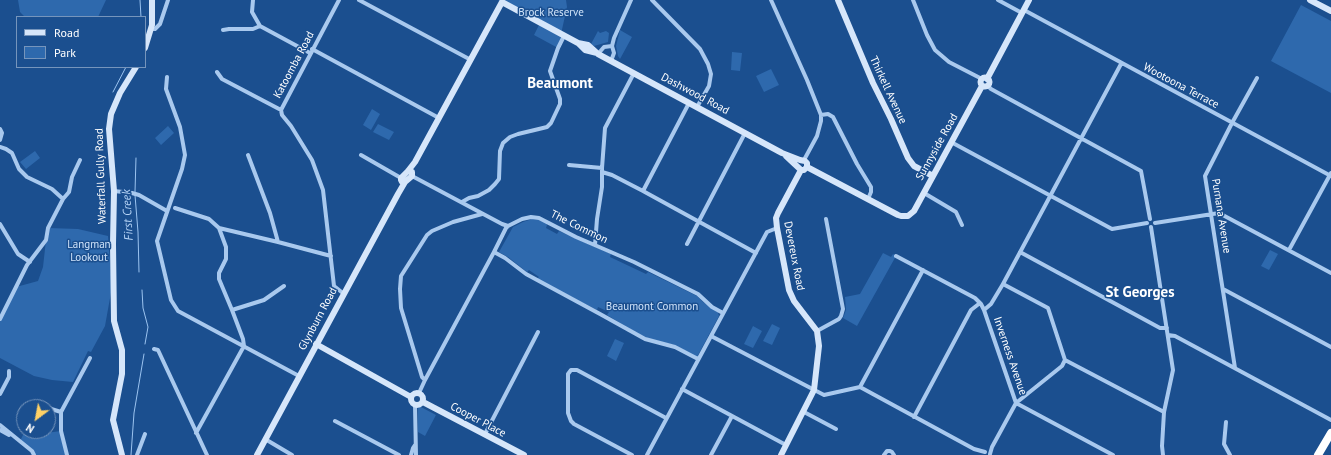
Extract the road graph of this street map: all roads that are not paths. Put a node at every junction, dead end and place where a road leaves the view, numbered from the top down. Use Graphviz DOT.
graph roads {
  1 [pos="152,0"];
  2 [pos="168,0"];
  3 [pos="253,0"];
  4 [pos="339,0"];
  5 [pos="359,0"];
  6 [pos="631,0"];
  7 [pos="652,0"];
  8 [pos="776,0"];
  9 [pos="838,0"];
  10 [pos="913,0"];
  11 [pos="998,0"];
  12 [pos="1029,0"];
  13 [pos="1311,0"];
  14 [pos="500,1"];
  15 [pos="772,2"];
  16 [pos="518,11"];
  17 [pos="1023,11"];
  18 [pos="1331,11"];
  19 [pos="497,13"];
  20 [pos="260,26"];
  21 [pos="151,29"];
  22 [pos="223,30"];
  23 [pos="564,36"];
  24 [pos="146,45"];
  25 [pos="612,46"];
  26 [pos="311,51"];
  27 [pos="598,54"];
  28 [pos="470,60"];
  29 [pos="611,61"];
  30 [pos="1121,64"];
  31 [pos="135,68"];
  32 [pos="217,72"];
  33 [pos="634,73"];
  34 [pos="167,77"];
  35 [pos="1257,78"];
  36 [pos="985,82"];
  37 [pos="689,103"];
  38 [pos="697,107"];
  39 [pos="281,110"];
  40 [pos="821,115"];
  41 [pos="439,118"];
  42 [pos="1232,123"];
  43 [pos="0,129"];
  44 [pos="745,133"];
  45 [pos="1081,138"];
  46 [pos="0,140"];
  47 [pos="951,142"];
  48 [pos="0,147"];
  49 [pos="248,155"];
  50 [pos="362,155"];
  51 [pos="80,160"];
  52 [pos="800,164"];
  53 [pos="569,165"];
  54 [pos="602,170"];
  55 [pos="411,173"];
  56 [pos="1331,175"];
  57 [pos="933,176"];
  58 [pos="402,180"];
  59 [pos="114,191"];
  60 [pos="643,191"];
  61 [pos="924,193"];
  62 [pos="1051,196"];
  63 [pos="63,199"];
  64 [pos="868,199"];
  65 [pos="462,202"];
  66 [pos="175,208"];
  67 [pos="167,211"];
  68 [pos="482,214"];
  69 [pos="1212,214"];
  70 [pos="826,219"];
  71 [pos="1148,221"];
  72 [pos="699,222"];
  73 [pos="1155,223"];
  74 [pos="0,224"];
  75 [pos="962,225"];
  76 [pos="508,226"];
  77 [pos="1151,227"];
  78 [pos="220,228"];
  79 [pos="777,228"];
  80 [pos="278,242"];
  81 [pos="687,244"];
  82 [pos="595,245"];
  83 [pos="1289,250"];
  84 [pos="494,252"];
  85 [pos="756,252"];
  86 [pos="1020,252"];
  87 [pos="331,256"];
  88 [pos="896,256"];
  89 [pos="30,262"];
  90 [pos="923,270"];
  91 [pos="1331,273"];
  92 [pos="1003,284"];
  93 [pos="284,286"];
  94 [pos="1224,288"];
  95 [pos="344,294"];
  96 [pos="980,303"];
  97 [pos="232,310"];
  98 [pos="984,310"];
  99 [pos="723,313"];
  100 [pos="0,319"];
  101 [pos="1167,328"];
  102 [pos="816,330"];
  103 [pos="538,332"];
  104 [pos="1168,335"];
  105 [pos="711,336"];
  106 [pos="316,344"];
  107 [pos="244,346"];
  108 [pos="1331,347"];
  109 [pos="154,349"];
  110 [pos="90,358"];
  111 [pos="698,359"];
  112 [pos="1065,360"];
  113 [pos="1235,368"];
  114 [pos="9,371"];
  115 [pos="299,376"];
  116 [pos="425,380"];
  117 [pos="860,387"];
  118 [pos="682,389"];
  119 [pos="814,390"];
  120 [pos="419,393"];
  121 [pos="0,394"];
  122 [pos="412,397"];
  123 [pos="422,402"];
  124 [pos="1016,403"];
  125 [pos="415,405"];
  126 [pos="56,410"];
  127 [pos="61,412"];
  128 [pos="804,412"];
  129 [pos="1164,412"];
  130 [pos="732,416"];
  131 [pos="914,416"];
  132 [pos="666,418"];
  133 [pos="1331,420"];
  134 [pos="335,421"];
  135 [pos="1226,422"];
  136 [pos="0,425"];
  137 [pos="836,429"];
  138 [pos="0,430"];
  139 [pos="196,433"];
  140 [pos="1331,433"];
  141 [pos="144,434"];
  142 [pos="485,434"];
  143 [pos="265,439"];
  144 [pos="20,441"];
  145 [pos="1331,442"];
  146 [pos="415,445"];
  147 [pos="786,445"];
  148 [pos="987,454"];
  149 [pos="34,455"];
  150 [pos="67,455"];
  151 [pos="122,455"];
  152 [pos="137,455"];
  153 [pos="207,455"];
  154 [pos="257,455"];
  155 [pos="292,455"];
  156 [pos="399,455"];
  157 [pos="411,455"];
  158 [pos="416,455"];
  159 [pos="522,455"];
  160 [pos="632,455"];
  161 [pos="647,455"];
  162 [pos="711,455"];
  163 [pos="782,455"];
  164 [pos="884,455"];
  165 [pos="894,455"];
  166 [pos="1113,455"];
  167 [pos="1163,455"];
  168 [pos="1230,455"];
  169 [pos="1318,455"];
  170 [pos="1324,455"];
  1 -- 21 [label="street"];
  2 -- 21 [label="street"];
  3 -- 20 [label="street"];
  4 -- 26 [label="street, Katoomba Road"];
  5 -- 28 [label="street"];
  6 -- 25 [label="street"];
  7 -- 38 [label="street"];
  8 -- 15 [label="street"];
  9 -- 57 [label="street, Thirkell Avenue"];
  10 -- 36 [label="street"];
  11 -- 17 [label="street, Wootoona Terrace"];
  12 -- 17 [label="street, Sunnyside Road"];
  13 -- 18 [label="street"];
  14 -- 16 [label="street, Dashwood Road"];
  14 -- 19 [label="street"];
  15 -- 40 [label="street"];
  16 -- 19 [label="street, Dashwood Road"];
  16 -- 23 [label="street, Dashwood Road"];
  17 -- 30 [label="street, Wootoona Terrace"];
  17 -- 36 [label="street, Sunnyside Road"];
  19 -- 28 [label="street"];
  20 -- 22 [label="street"];
  20 -- 26 [label="street"];
  21 -- 24 [label="street"];
  23 -- 27 [label="street, Dashwood Road"];
  23 -- 65 [label="street"];
  25 -- 27 [label="street"];
  25 -- 29 [label="street"];
  26 -- 39 [label="street, Katoomba Road"];
  26 -- 41 [label="street"];
  27 -- 29 [label="street, Dashwood Road"];
  28 -- 41 [label="street"];
  29 -- 33 [label="street, Dashwood Road"];
  30 -- 42 [label="street, Wootoona Terrace"];
  30 -- 45 [label="street"];
  31 -- 59 [label="street, Waterfall Gully Road"];
  32 -- 39 [label="street"];
  33 -- 37 [label="street, Dashwood Road"];
  33 -- 54 [label="street"];
  34 -- 67 [label="street"];
  35 -- 42 [label="street, Purnana Avenue"];
  36 -- 45 [label="street"];
  36 -- 47 [label="street, Sunnyside Road"];
  37 -- 38 [label="street, Dashwood Road"];
  37 -- 60 [label="street"];
  38 -- 44 [label="street, Dashwood Road"];
  39 -- 87 [label="street, Katoomba Road"];
  40 -- 52 [label="street"];
  40 -- 64 [label="street"];
  41 -- 55 [label="street"];
  42 -- 56 [label="street, Wootoona Terrace"];
  42 -- 69 [label="street, Purnana Avenue"];
  43 -- 46 [label="street"];
  44 -- 52 [label="street, Dashwood Road"];
  44 -- 72 [label="street"];
  45 -- 62 [label="street"];
  45 -- 71 [label="street"];
  47 -- 57 [label="street, Sunnyside Road"];
  47 -- 62 [label="street"];
  48 -- 63 [label="street"];
  49 -- 80 [label="street"];
  50 -- 58 [label="street"];
  51 -- 63 [label="street"];
  52 -- 64 [label="street"];
  52 -- 79 [label="street, Devereux Road"];
  53 -- 54 [label="street"];
  54 -- 60 [label="street"];
  54 -- 82 [label="street"];
  55 -- 58 [label="street, Glynburn Road"];
  55 -- 65 [label="street"];
  56 -- 83 [label="street"];
  57 -- 61 [label="street, Sunnyside Road"];
  58 -- 95 [label="street, Glynburn Road"];
  59 -- 67 [label="street"];
  59 -- 151 [label="street, Waterfall Gully Road"];
  60 -- 72 [label="street"];
  61 -- 64 [label="street, Sunnyside Road"];
  61 -- 75 [label="street"];
  62 -- 71 [label="street"];
  62 -- 86 [label="street"];
  63 -- 89 [label="street"];
  65 -- 68 [label="street"];
  66 -- 78 [label="street"];
  67 -- 107 [label="street"];
  68 -- 76 [label="street"];
  68 -- 116 [label="street"];
  69 -- 73 [label="street"];
  69 -- 83 [label="street"];
  69 -- 94 [label="street, Purnana Avenue"];
  70 -- 102 [label="street"];
  71 -- 73 [label="street"];
  71 -- 77 [label="street"];
  72 -- 81 [label="street"];
  72 -- 85 [label="street"];
  73 -- 77 [label="street"];
  74 -- 89 [label="street"];
  76 -- 82 [label="street, The Common"];
  76 -- 84 [label="street"];
  77 -- 101 [label="street"];
  78 -- 80 [label="street"];
  78 -- 97 [label="street"];
  79 -- 85 [label="street"];
  79 -- 102 [label="street, Devereux Road"];
  80 -- 87 [label="street"];
  82 -- 99 [label="street, The Common"];
  83 -- 91 [label="street"];
  84 -- 111 [label="street"];
  84 -- 116 [label="street"];
  85 -- 99 [label="street"];
  86 -- 92 [label="street"];
  86 -- 101 [label="street"];
  87 -- 95 [label="street, Katoomba Road"];
  88 -- 90 [label="street, Inverness Avenue"];
  89 -- 100 [label="street"];
  90 -- 96 [label="street, Inverness Avenue"];
  90 -- 117 [label="street"];
  92 -- 98 [label="street"];
  92 -- 112 [label="street"];
  93 -- 97 [label="street"];
  94 -- 108 [label="street"];
  94 -- 113 [label="street, Purnana Avenue"];
  95 -- 106 [label="street, Glynburn Road"];
  96 -- 98 [label="street, Inverness Avenue"];
  96 -- 131 [label="street"];
  97 -- 107 [label="street"];
  98 -- 124 [label="street, Inverness Avenue"];
  99 -- 105 [label="street"];
  101 -- 104 [label="street"];
  102 -- 119 [label="street, Devereux Road"];
  103 -- 142 [label="street"];
  104 -- 113 [label="street"];
  104 -- 129 [label="street"];
  105 -- 111 [label="street"];
  105 -- 119 [label="street"];
  106 -- 115 [label="street, Glynburn Road"];
  106 -- 122 [label="street"];
  107 -- 115 [label="street"];
  107 -- 139 [label="street"];
  109 -- 139 [label="street"];
  110 -- 127 [label="street"];
  111 -- 118 [label="street"];
  112 -- 124 [label="street"];
  112 -- 129 [label="street"];
  113 -- 133 [label="street"];
  114 -- 121 [label="street"];
  115 -- 143 [label="street, Glynburn Road"];
  116 -- 120 [label="street"];
  117 -- 119 [label="street"];
  117 -- 131 [label="street"];
  118 -- 130 [label="street"];
  118 -- 132 [label="street"];
  119 -- 128 [label="street, Devereux Road"];
  120 -- 122 [label="street"];
  120 -- 123 [label="street"];
  122 -- 125 [label="street"];
  123 -- 125 [label="street"];
  123 -- 142 [label="street, Cooper Place"];
  124 -- 148 [label="street"];
  124 -- 166 [label="street, Inverness Avenue"];
  125 -- 146 [label="street"];
  126 -- 127 [label="street"];
  127 -- 150 [label="street"];
  128 -- 137 [label="street"];
  128 -- 147 [label="street, Devereux Road"];
  129 -- 167 [label="street"];
  130 -- 147 [label="street"];
  130 -- 162 [label="street"];
  131 -- 148 [label="street"];
  132 -- 160 [label="street"];
  132 -- 161 [label="street"];
  134 -- 156 [label="street"];
  135 -- 168 [label="street"];
  136 -- 144 [label="street"];
  138 -- 144 [label="street"];
  139 -- 153 [label="street"];
  140 -- 169 [label="highway"];
  141 -- 152 [label="street"];
  142 -- 159 [label="street, Cooper Place"];
  143 -- 154 [label="street, Glynburn Road"];
  143 -- 155 [label="street"];
  144 -- 149 [label="street"];
  145 -- 170 [label="highway"];
  146 -- 157 [label="street"];
  146 -- 158 [label="street"];
  147 -- 163 [label="street, Devereux Road"];
  164 -- 165 [label="street"];
}
